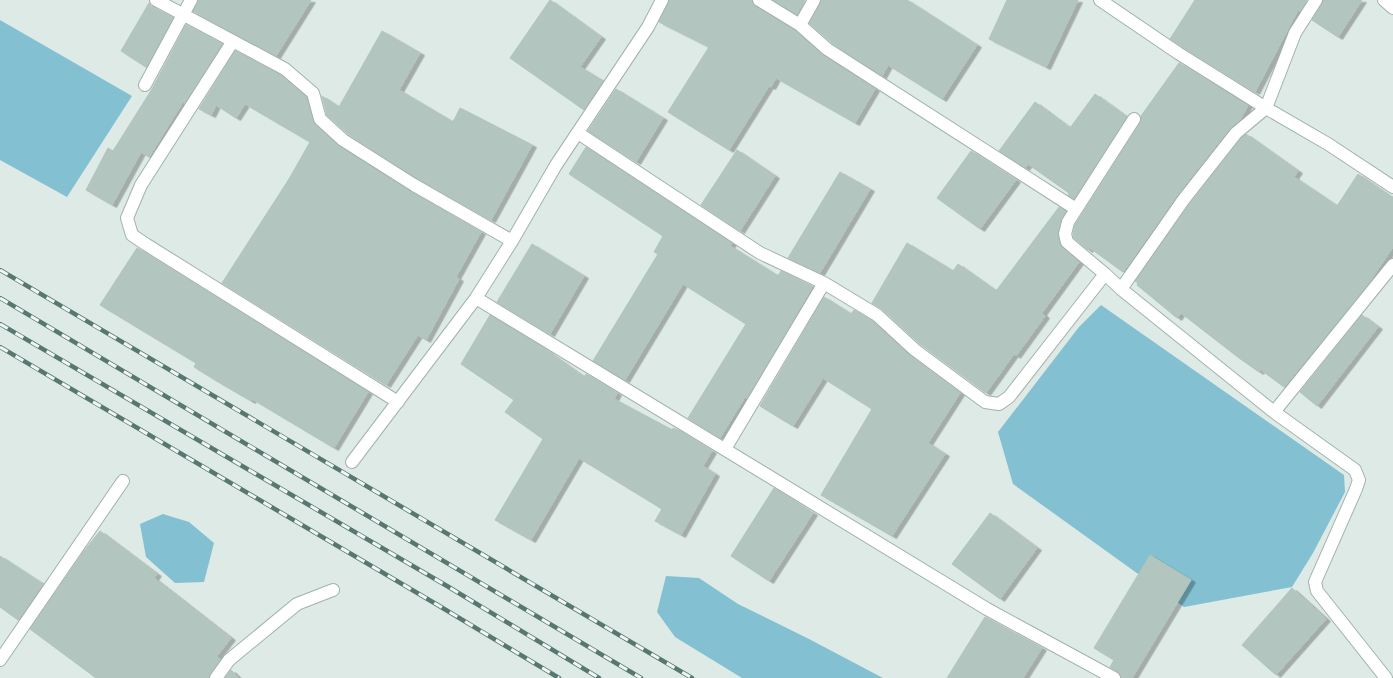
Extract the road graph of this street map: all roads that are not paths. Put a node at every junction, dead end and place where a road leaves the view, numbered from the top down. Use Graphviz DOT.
graph roads {
  1 [pos="156,0"];
  2 [pos="191,0"];
  3 [pos="662,0"];
  4 [pos="759,0"];
  5 [pos="814,0"];
  6 [pos="1100,0"];
  7 [pos="1316,0"];
  8 [pos="1384,0"];
  9 [pos="1393,8"];
  10 [pos="184,14"];
  11 [pos="800,25"];
  12 [pos="233,41"];
  13 [pos="145,85"];
  14 [pos="1266,108"];
  15 [pos="1134,119"];
  16 [pos="578,133"];
  17 [pos="1393,188"];
  18 [pos="1076,209"];
  19 [pos="512,241"];
  20 [pos="1393,265"];
  21 [pos="1105,274"];
  22 [pos="824,283"];
  23 [pos="1121,289"];
  24 [pos="476,298"];
  25 [pos="398,402"];
  26 [pos="1274,412"];
  27 [pos="725,449"];
  28 [pos="352,462"];
  29 [pos="123,481"];
  30 [pos="333,590"];
  31 [pos="0,660"];
  32 [pos="216,678"];
  33 [pos="1114,678"];
  34 [pos="1386,678"];
  1 -- 10 [label="street"];
  2 -- 10 [label="street"];
  3 -- 16 [label="street"];
  4 -- 11 [label="street"];
  5 -- 11 [label="street"];
  6 -- 14 [label="street"];
  7 -- 14 [label="street"];
  8 -- 9 [label="street"];
  10 -- 12 [label="street"];
  10 -- 13 [label="street"];
  11 -- 18 [label="street"];
  12 -- 19 [label="street"];
  12 -- 25 [label="street"];
  14 -- 17 [label="street"];
  14 -- 23 [label="street"];
  15 -- 18 [label="street"];
  16 -- 19 [label="street"];
  16 -- 22 [label="street"];
  18 -- 21 [label="street"];
  19 -- 24 [label="street"];
  20 -- 26 [label="street"];
  21 -- 22 [label="street"];
  21 -- 23 [label="street"];
  22 -- 27 [label="street"];
  23 -- 26 [label="street"];
  24 -- 25 [label="street"];
  24 -- 27 [label="street"];
  25 -- 28 [label="street"];
  26 -- 34 [label="street"];
  27 -- 33 [label="street"];
  29 -- 31 [label="street"];
  30 -- 32 [label="street"];
}
